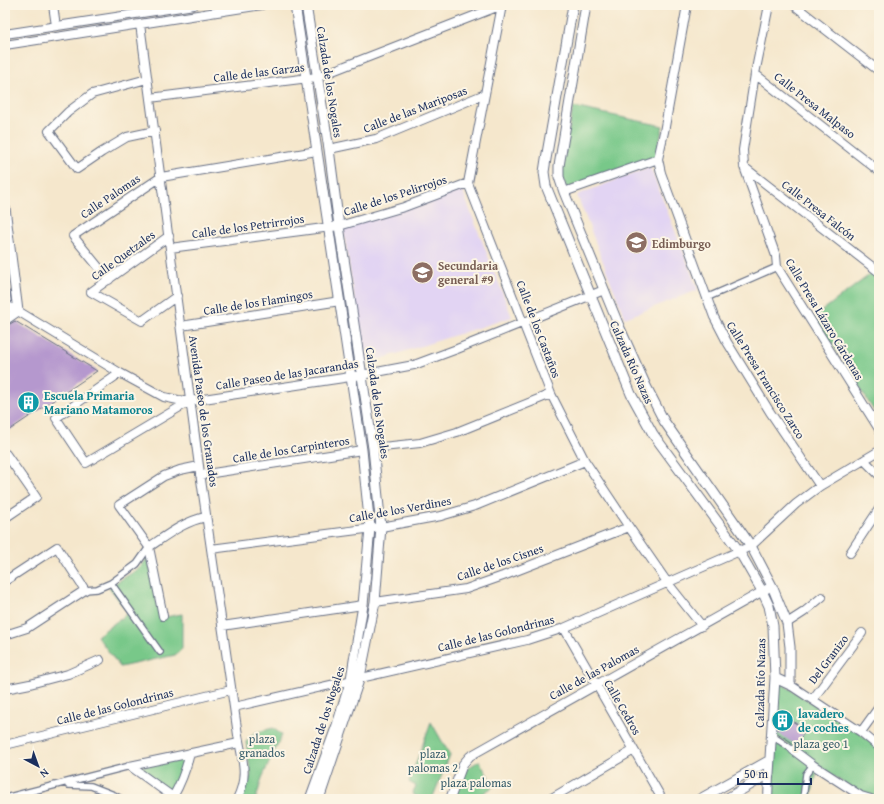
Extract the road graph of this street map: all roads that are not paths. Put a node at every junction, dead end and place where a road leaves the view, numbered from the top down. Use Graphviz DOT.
graph roads {
  1 [pos="53,5"];
  2 [pos="194,5"];
  3 [pos="262,5"];
  4 [pos="295,5"];
  5 [pos="306,5"];
  6 [pos="502,5"];
  7 [pos="573,5"];
  8 [pos="586,5"];
  9 [pos="687,5"];
  10 [pos="769,5"];
  11 [pos="794,5"];
  12 [pos="140,24"];
  13 [pos="56,26"];
  14 [pos="5,34"];
  15 [pos="5,45"];
  16 [pos="879,71"];
  17 [pos="755,74"];
  18 [pos="317,77"];
  19 [pos="147,79"];
  20 [pos="306,79"];
  21 [pos="485,94"];
  22 [pos="150,98"];
  23 [pos="155,131"];
  24 [pos="329,149"];
  25 [pos="317,151"];
  26 [pos="658,159"];
  27 [pos="744,166"];
  28 [pos="879,171"];
  29 [pos="161,177"];
  30 [pos="468,183"];
  31 [pos="564,192"];
  32 [pos="5,208"];
  33 [pos="339,226"];
  34 [pos="329,227"];
  35 [pos="169,236"];
  36 [pos="170,248"];
  37 [pos="777,267"];
  38 [pos="879,272"];
  39 [pos="109,280"];
  40 [pos="604,290"];
  41 [pos="5,294"];
  42 [pos="177,296"];
  43 [pos="591,296"];
  44 [pos="706,298"];
  45 [pos="340,301"];
  46 [pos="6,306"];
  47 [pos="18,311"];
  48 [pos="5,320"];
  49 [pos="524,323"];
  50 [pos="180,326"];
  51 [pos="120,373"];
  52 [pos="362,375"];
  53 [pos="350,376"];
  54 [pos="551,394"];
  55 [pos="190,401"];
  56 [pos="879,429"];
  57 [pos="373,448"];
  58 [pos="362,450"];
  59 [pos="879,450"];
  60 [pos="5,455"];
  61 [pos="585,460"];
  62 [pos="864,460"];
  63 [pos="199,466"];
  64 [pos="200,475"];
  65 [pos="879,475"];
  66 [pos="820,486"];
  67 [pos="879,509"];
  68 [pos="206,517"];
  69 [pos="5,518"];
  70 [pos="381,527"];
  71 [pos="629,527"];
  72 [pos="370,528"];
  73 [pos="751,546"];
  74 [pos="149,547"];
  75 [pos="211,549"];
  76 [pos="739,551"];
  77 [pos="850,553"];
  78 [pos="5,581"];
  79 [pos="667,582"];
  80 [pos="111,583"];
  81 [pos="772,586"];
  82 [pos="85,590"];
  83 [pos="762,591"];
  84 [pos="822,597"];
  85 [pos="375,602"];
  86 [pos="363,605"];
  87 [pos="163,616"];
  88 [pos="788,623"];
  89 [pos="222,626"];
  90 [pos="702,626"];
  91 [pos="564,628"];
  92 [pos="862,633"];
  93 [pos="5,635"];
  94 [pos="160,652"];
  95 [pos="100,660"];
  96 [pos="356,678"];
  97 [pos="775,678"];
  98 [pos="596,684"];
  99 [pos="790,685"];
  100 [pos="5,689"];
  101 [pos="232,690"];
  102 [pos="813,699"];
  103 [pos="234,707"];
  104 [pos="879,707"];
  105 [pos="340,725"];
  106 [pos="861,732"];
  107 [pos="771,735"];
  108 [pos="239,743"];
  109 [pos="5,745"];
  110 [pos="879,747"];
  111 [pos="634,750"];
  112 [pos="793,750"];
  113 [pos="190,753"];
  114 [pos="770,760"];
  115 [pos="813,765"];
  116 [pos="130,766"];
  117 [pos="769,774"];
  118 [pos="63,784"];
  119 [pos="5,798"];
  120 [pos="172,798"];
  121 [pos="121,799"];
  122 [pos="237,799"];
  123 [pos="310,799"];
  124 [pos="319,799"];
  125 [pos="450,799"];
  126 [pos="550,799"];
  127 [pos="662,799"];
  128 [pos="700,799"];
  129 [pos="726,799"];
  130 [pos="768,799"];
  131 [pos="803,799"];
  132 [pos="871,799"];
  1 -- 13 [label="street"];
  2 -- 13 [label="street"];
  3 -- 12 [label="street"];
  4 -- 20 [label="street, Calzada de los Nogales"];
  5 -- 18 [label="street, Calzada de los Nogales"];
  6 -- 18 [label="street, Calle de las Garzas"];
  6 -- 21 [label="street"];
  7 -- 43 [label="street, Calzada Río Nazas"];
  8 -- 31 [label="street, Calzada Río Nazas"];
  9 -- 26 [label="street, Calle Presa Francisco Zarco"];
  10 -- 17 [label="street, Calle Presa Lázaro Cárdenas"];
  11 -- 16 [label="street"];
  12 -- 15 [label="street"];
  12 -- 19 [label="street, Avenida Paseo de los Granados"];
  13 -- 14 [label="street"];
  17 -- 27 [label="street, Calle Presa Lázaro Cárdenas"];
  17 -- 28 [label="street, Calle Presa Malpaso"];
  18 -- 20 [label="street, Calle de las Garzas"];
  18 -- 24 [label="street, Calzada de los Nogales"];
  19 -- 22 [label="street, Avenida Paseo de los Granados"];
  19 -- 23 [label="street"];
  20 -- 22 [label="street, Calle de las Garzas"];
  20 -- 25 [label="street, Calzada de los Nogales"];
  21 -- 24 [label="street, Calle de las Mariposas"];
  21 -- 30 [label="street"];
  22 -- 23 [label="street, Avenida Paseo de los Granados"];
  23 -- 29 [label="street, Avenida Paseo de los Granados"];
  24 -- 33 [label="street, Calzada de los Nogales"];
  25 -- 29 [label="street"];
  25 -- 34 [label="street, Calzada de los Nogales"];
  26 -- 31 [label="street"];
  26 -- 44 [label="street, Calle Presa Francisco Zarco"];
  27 -- 37 [label="street, Calle Presa Lázaro Cárdenas"];
  27 -- 38 [label="street, Calle Presa Falcón"];
  29 -- 35 [label="street, Avenida Paseo de los Granados"];
  29 -- 39 [label="street, Calle Palomas"];
  30 -- 33 [label="street, Calle de los Pelirrojos"];
  30 -- 49 [label="street, Calle de los Castaños"];
  31 -- 40 [label="street, Calzada Río Nazas"];
  32 -- 47 [label="street"];
  33 -- 34 [label="street, Calle de los Pelirrojos"];
  33 -- 52 [label="street, Calzada de los Nogales"];
  34 -- 36 [label="street, Calle de los Petrirrojos"];
  34 -- 45 [label="street, Calzada de los Nogales"];
  35 -- 36 [label="street, Avenida Paseo de los Granados"];
  35 -- 39 [label="street, Calle Quetzales"];
  36 -- 42 [label="street, Avenida Paseo de los Granados"];
  37 -- 44 [label="street"];
  37 -- 56 [label="street, Calle Presa Lázaro Cárdenas"];
  39 -- 42 [label="street, Calle Quetzales"];
  40 -- 43 [label="street, Calle Paseo de las Jacarandas"];
  40 -- 73 [label="street, Calzada Río Nazas"];
  41 -- 46 [label="street"];
  42 -- 50 [label="street, Avenida Paseo de los Granados"];
  43 -- 49 [label="street, Calle Paseo de las Jacarandas"];
  43 -- 76 [label="street, Calzada Río Nazas"];
  44 -- 66 [label="street, Calle Presa Francisco Zarco"];
  45 -- 50 [label="street, Calle de los Flamingos"];
  45 -- 53 [label="street, Calzada de los Nogales"];
  46 -- 47 [label="street, Calle Paseo de las Jacarandas"];
  47 -- 48 [label="street"];
  47 -- 51 [label="street, Calle Paseo de las Jacarandas"];
  49 -- 52 [label="street, Calle Paseo de las Jacarandas"];
  49 -- 54 [label="street, Calle de los Castaños"];
  50 -- 55 [label="street, Avenida Paseo de los Granados"];
  51 -- 55 [label="street, Calle Paseo de las Jacarandas"];
  51 -- 55 [label="street"];
  52 -- 53 [label="street, Calle Paseo de las Jacarandas"];
  52 -- 57 [label="street, Calzada de los Nogales"];
  53 -- 55 [label="street, Calle Paseo de las Jacarandas"];
  53 -- 58 [label="street, Calzada de los Nogales"];
  54 -- 57 [label="street"];
  54 -- 61 [label="street, Calle de los Castaños"];
  55 -- 63 [label="street, Avenida Paseo de los Granados"];
  57 -- 70 [label="street, Calzada de los Nogales"];
  58 -- 64 [label="street, Calle de los Carpinteros"];
  58 -- 72 [label="street, Calzada de los Nogales"];
  59 -- 62 [label="street"];
  60 -- 69 [label="street"];
  61 -- 70 [label="street, Calle de los Verdines"];
  61 -- 71 [label="street, Calle de los Castaños"];
  62 -- 65 [label="street"];
  62 -- 66 [label="street"];
  63 -- 64 [label="street, Avenida Paseo de los Granados"];
  63 -- 74 [label="street"];
  64 -- 68 [label="street, Avenida Paseo de los Granados"];
  66 -- 73 [label="street"];
  67 -- 77 [label="street"];
  68 -- 74 [label="street"];
  68 -- 75 [label="street, Avenida Paseo de los Granados"];
  70 -- 72 [label="street, Calle de los Verdines"];
  70 -- 85 [label="street, Calzada de los Nogales"];
  71 -- 79 [label="street, Calle de los Castaños"];
  71 -- 85 [label="street, Calle de los Cisnes"];
  72 -- 75 [label="street, Calle de los Verdines"];
  72 -- 86 [label="street, Calzada de los Nogales"];
  73 -- 76 [label="street, Calle de las Golondrinas"];
  73 -- 81 [label="street, Calzada Río Nazas"];
  74 -- 80 [label="street"];
  74 -- 87 [label="street"];
  75 -- 89 [label="street, Avenida Paseo de los Granados"];
  76 -- 79 [label="street, Calle de las Golondrinas"];
  76 -- 83 [label="street, Calzada Río Nazas"];
  78 -- 82 [label="street"];
  79 -- 90 [label="street, Calle de los Castaños"];
  79 -- 91 [label="street, Calle de las Golondrinas"];
  80 -- 82 [label="street"];
  80 -- 94 [label="street"];
  81 -- 83 [label="street, Calle de las Palomas"];
  81 -- 88 [label="street, Calzada Río Nazas"];
  82 -- 93 [label="street"];
  83 -- 90 [label="street, Calle de las Palomas"];
  83 -- 97 [label="street, Calzada Río Nazas"];
  84 -- 88 [label="street"];
  85 -- 96 [label="street, Calzada de los Nogales"];
  86 -- 89 [label="street"];
  86 -- 96 [label="street, Calzada de los Nogales"];
  88 -- 99 [label="street, Calzada Río Nazas"];
  89 -- 101 [label="street, Avenida Paseo de los Granados"];
  90 -- 98 [label="street, Calle de las Palomas"];
  91 -- 96 [label="street, Calle de las Golondrinas"];
  91 -- 98 [label="street, Calle Cedros"];
  92 -- 102 [label="street, Del Granizo"];
  95 -- 100 [label="street"];
  96 -- 103 [label="street, Calle de las Golondrinas"];
  96 -- 105 [label="street, Calzada de los Nogales"];
  97 -- 99 [label="street"];
  97 -- 107 [label="street, Calzada Río Nazas"];
  98 -- 111 [label="street, Calle Cedros"];
  98 -- 125 [label="street, Calle de las Palomas"];
  99 -- 102 [label="street"];
  101 -- 103 [label="street, Avenida Paseo de los Granados"];
  101 -- 109 [label="street, Calle de las Golondrinas"];
  102 -- 106 [label="street"];
  103 -- 108 [label="street, Avenida Paseo de los Granados"];
  104 -- 106 [label="street"];
  105 -- 123 [label="street, Calzada de los Nogales"];
  105 -- 124 [label="street, Calzada de los Nogales"];
  106 -- 110 [label="street"];
  107 -- 112 [label="street"];
  107 -- 114 [label="street, Calzada Río Nazas"];
  108 -- 113 [label="street"];
  108 -- 122 [label="street, Avenida Paseo de los Granados"];
  111 -- 126 [label="street"];
  111 -- 127 [label="street, Calle Cedros"];
  112 -- 115 [label="street"];
  113 -- 116 [label="street"];
  113 -- 120 [label="street"];
  114 -- 117 [label="street, Calzada Río Nazas"];
  114 -- 128 [label="street"];
  115 -- 131 [label="street"];
  115 -- 132 [label="street"];
  116 -- 118 [label="street"];
  116 -- 120 [label="street"];
  117 -- 129 [label="street"];
  117 -- 130 [label="street, Calzada Río Nazas"];
  118 -- 119 [label="street"];
  118 -- 121 [label="street"];
}
